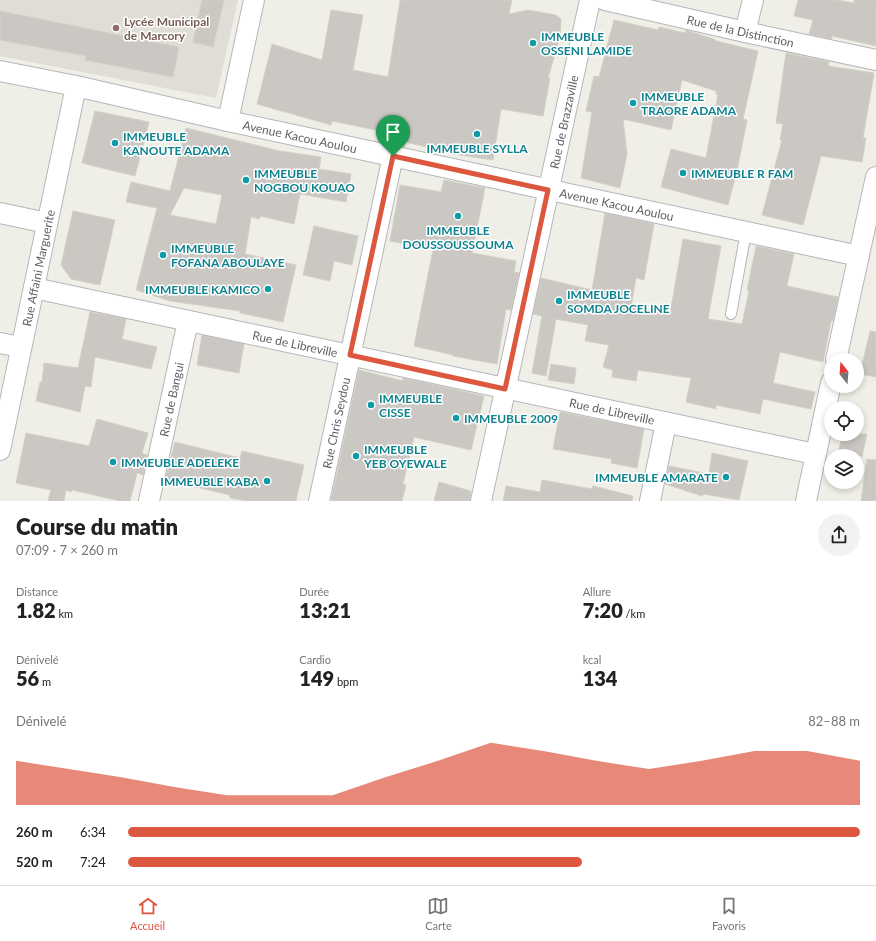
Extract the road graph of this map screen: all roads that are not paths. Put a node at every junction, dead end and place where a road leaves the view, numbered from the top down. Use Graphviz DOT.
graph roads {
  1 [pos="254,0"];
  2 [pos="590,0"];
  3 [pos="605,0"];
  4 [pos="753,0"];
  5 [pos="746,32"];
  6 [pos="876,60"];
  7 [pos="0,71"];
  8 [pos="76,86"];
  9 [pos="228,121"];
  10 [pos="393,156"];
  11 [pos="876,177"];
  12 [pos="548,190"];
  13 [pos="0,213"];
  14 [pos="47,223"];
  15 [pos="746,232"];
  16 [pos="859,256"];
  17 [pos="34,288"];
  18 [pos="731,314"];
  19 [pos="188,321"];
  20 [pos="0,343"];
  21 [pos="21,348"];
  22 [pos="838,353"];
  23 [pos="350,355"];
  24 [pos="505,389"];
  25 [pos="829,393"];
  26 [pos="666,423"];
  27 [pos="0,450"];
  28 [pos="815,454"];
  29 [pos="149,501"];
  30 [pos="319,501"];
  31 [pos="481,501"];
  32 [pos="650,501"];
  33 [pos="806,501"];
  1 -- 9 [label="street"];
  2 -- 12 [label="street, Rue de Brazzaville"];
  3 -- 5 [label="street, Rue de la Distinction"];
  4 -- 5 [label="street"];
  5 -- 6 [label="street, Rue de la Distinction"];
  7 -- 8 [label="street, Avenue Kacou Aoulou"];
  8 -- 9 [label="street, Avenue Kacou Aoulou"];
  8 -- 14 [label="street, Rue Affaini Marguerite"];
  9 -- 10 [label="street, Avenue Kacou Aoulou"];
  10 -- 12 [label="street, Avenue Kacou Aoulou"];
  10 -- 23 [label="street, Rue Chris Seydou"];
  11 -- 16 [label="street"];
  12 -- 15 [label="street, Avenue Kacou Aoulou"];
  12 -- 24 [label="street, Rue de Brazzaville"];
  13 -- 14 [label="street"];
  14 -- 17 [label="street, Rue Affaini Marguerite"];
  15 -- 16 [label="street, Avenue Kacou Aoulou"];
  15 -- 18 [label="lane"];
  16 -- 22 [label="street"];
  17 -- 19 [label="street, Rue de Libreville"];
  17 -- 21 [label="street, Rue Affaini Marguerite"];
  19 -- 23 [label="street, Rue de Libreville"];
  19 -- 29 [label="street, Rue de Bangui"];
  20 -- 21 [label="street"];
  21 -- 27 [label="street, Rue Affaini Marguerite"];
  23 -- 24 [label="street, Rue de Libreville"];
  23 -- 30 [label="street, Rue Chris Seydou"];
  24 -- 26 [label="street, Rue de Libreville"];
  24 -- 31 [label="street, Rue de Brazzaville"];
  25 -- 28 [label="street"];
  26 -- 28 [label="street, Rue de Libreville"];
  26 -- 32 [label="street"];
  28 -- 33 [label="street"];
}
